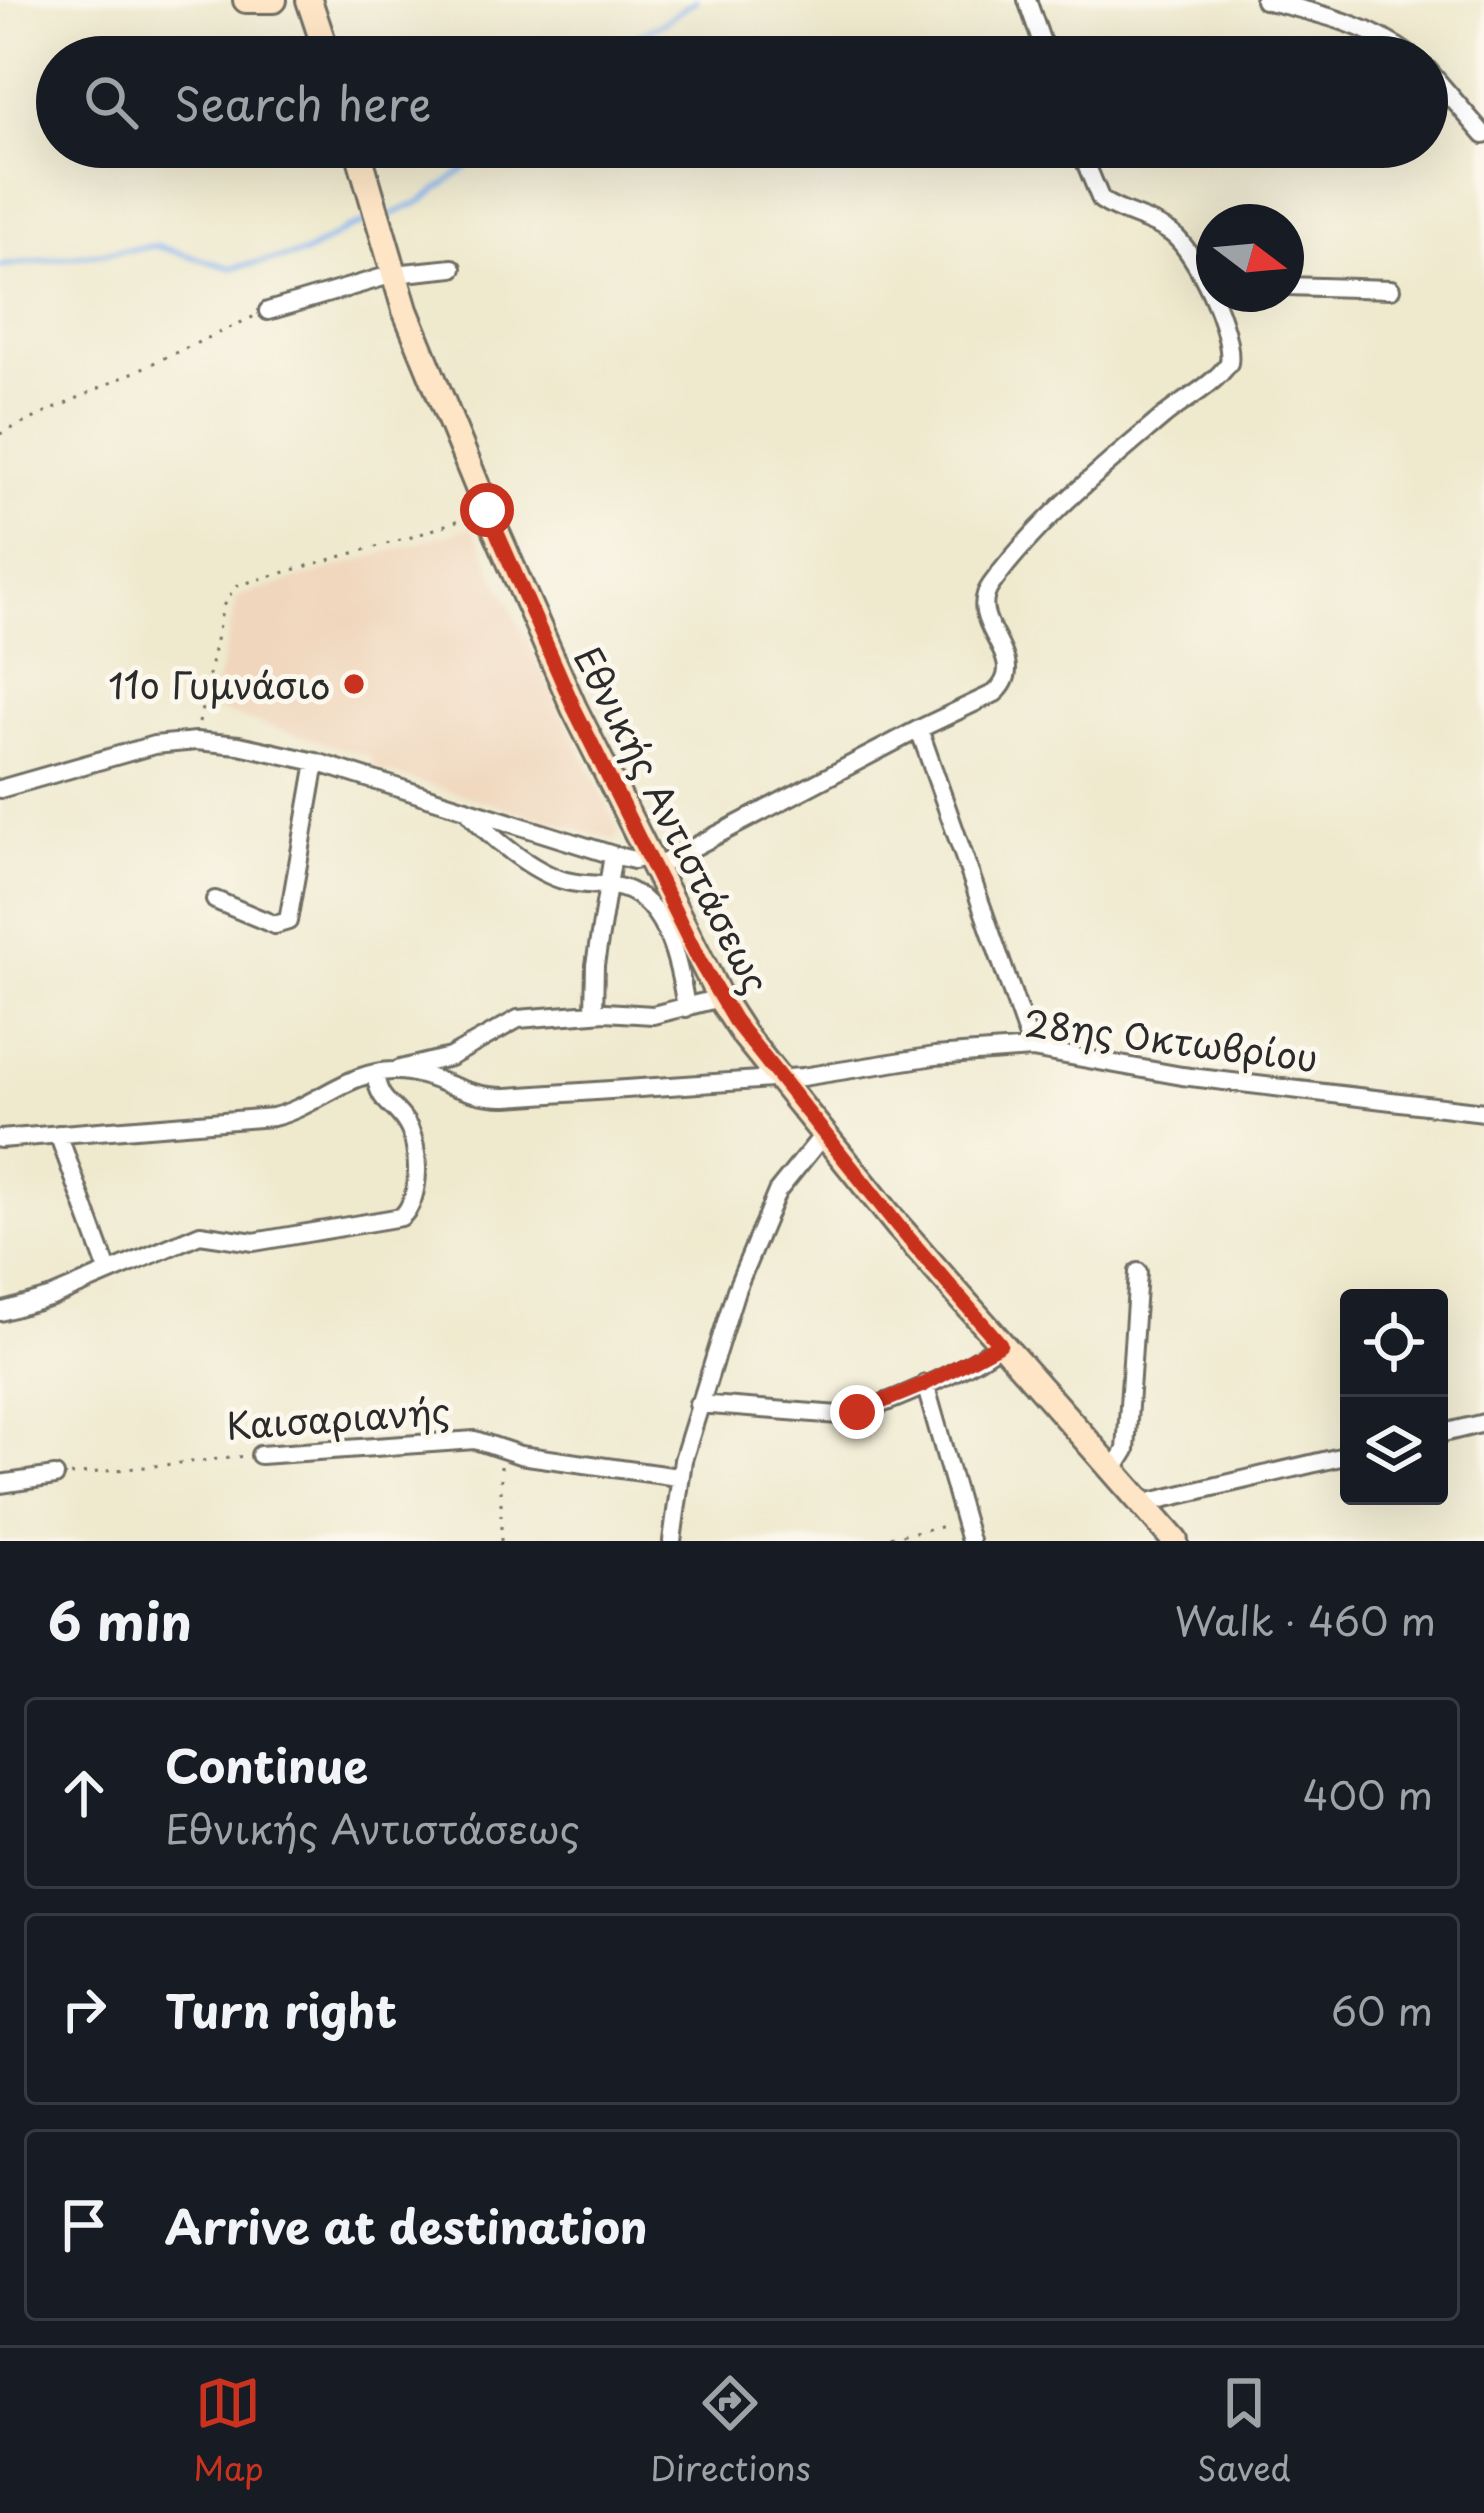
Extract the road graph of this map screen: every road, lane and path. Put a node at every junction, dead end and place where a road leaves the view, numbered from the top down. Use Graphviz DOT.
graph roads {
  1 [pos="246,0"];
  2 [pos="274,0"];
  3 [pos="309,0"];
  4 [pos="1027,0"];
  5 [pos="1264,0"];
  6 [pos="321,36"];
  7 [pos="1040,36"];
  8 [pos="1379,36"];
  9 [pos="1448,93"];
  10 [pos="1484,135"];
  11 [pos="364,168"];
  12 [pos="1088,168"];
  13 [pos="1196,263"];
  14 [pos="453,268"];
  15 [pos="394,274"];
  16 [pos="1304,287"];
  17 [pos="1391,289"];
  18 [pos="268,311"];
  19 [pos="1219,312"];
  20 [pos="0,434"];
  21 [pos="487,510"];
  22 [pos="919,729"];
  23 [pos="196,741"];
  24 [pos="316,761"];
  25 [pos="0,789"];
  26 [pos="465,807"];
  27 [pos="613,855"];
  28 [pos="651,862"];
  29 [pos="608,886"];
  30 [pos="215,900"];
  31 [pos="720,998"];
  32 [pos="686,1008"];
  33 [pos="594,1013"];
  34 [pos="1032,1049"];
  35 [pos="395,1070"];
  36 [pos="375,1074"];
  37 [pos="778,1078"];
  38 [pos="1484,1112"];
  39 [pos="58,1134"];
  40 [pos="824,1135"];
  41 [pos="0,1138"];
  42 [pos="108,1271"];
  43 [pos="1138,1272"];
  44 [pos="0,1312"];
  45 [pos="1000,1344"];
  46 [pos="925,1384"];
  47 [pos="698,1404"];
  48 [pos="1484,1423"];
  49 [pos="1448,1431"];
  50 [pos="504,1449"];
  51 [pos="260,1455"];
  52 [pos="1340,1457"];
  53 [pos="1113,1471"];
  54 [pos="56,1476"];
  55 [pos="679,1477"];
  56 [pos="0,1484"];
  57 [pos="1142,1504"];
  58 [pos="965,1522"];
  59 [pos="879,1539"];
  60 [pos="501,1541"];
  61 [pos="672,1541"];
  62 [pos="970,1541"];
  63 [pos="1175,1541"];
  1 -- 2 [label="street"];
  3 -- 6 [label="street"];
  4 -- 7 [label="street"];
  5 -- 8 [label="street"];
  9 -- 10 [label="street"];
  11 -- 15 [label="street, Εθνικής Αντιστάσεως"];
  12 -- 13 [label="street"];
  14 -- 15 [label="street"];
  15 -- 18 [label="street"];
  15 -- 21 [label="street, Εθνικής Αντιστάσεως"];
  16 -- 17 [label="street"];
  18 -- 20 [label="path"];
  19 -- 22 [label="street"];
  21 -- 23 [label="path"];
  21 -- 28 [label="street, Εθνικής Αντιστάσεως"];
  22 -- 28 [label="street"];
  22 -- 34 [label="street"];
  23 -- 24 [label="street"];
  23 -- 25 [label="street"];
  24 -- 26 [label="street"];
  24 -- 30 [label="street"];
  26 -- 27 [label="street"];
  26 -- 29 [label="street"];
  27 -- 28 [label="street"];
  27 -- 29 [label="street"];
  28 -- 31 [label="street, Εθνικής Αντιστάσεως"];
  29 -- 32 [label="street"];
  29 -- 33 [label="street"];
  31 -- 32 [label="street"];
  31 -- 37 [label="street, Εθνικής Αντιστάσεως"];
  32 -- 33 [label="street"];
  33 -- 35 [label="street"];
  34 -- 37 [label="street, 28ης Οκτωβρίου"];
  34 -- 38 [label="street, 28ης Οκτωβρίου"];
  35 -- 36 [label="street"];
  35 -- 37 [label="street, 28ης Οκτωβρίου"];
  36 -- 39 [label="street"];
  36 -- 42 [label="street"];
  37 -- 40 [label="street, Εθνικής Αντιστάσεως"];
  39 -- 41 [label="street"];
  39 -- 42 [label="street"];
  40 -- 45 [label="street, Εθνικής Αντιστάσεως"];
  40 -- 47 [label="street"];
  42 -- 44 [label="street"];
  43 -- 53 [label="street"];
  45 -- 46 [label="street"];
  45 -- 53 [label="street, Εθνικής Αντιστάσεως"];
  46 -- 47 [label="street"];
  46 -- 58 [label="street"];
  47 -- 55 [label="street"];
  48 -- 49 [label="street"];
  50 -- 51 [label="street, Καισαριανής"];
  50 -- 55 [label="street, Καισαριανής"];
  50 -- 60 [label="path"];
  51 -- 54 [label="path, Καισαριανής"];
  52 -- 57 [label="street"];
  53 -- 57 [label="street, Εθνικής Αντιστάσεως"];
  54 -- 56 [label="street"];
  55 -- 61 [label="street"];
  57 -- 63 [label="street, Εθνικής Αντιστάσεως"];
  58 -- 59 [label="path"];
  58 -- 62 [label="street"];
}
